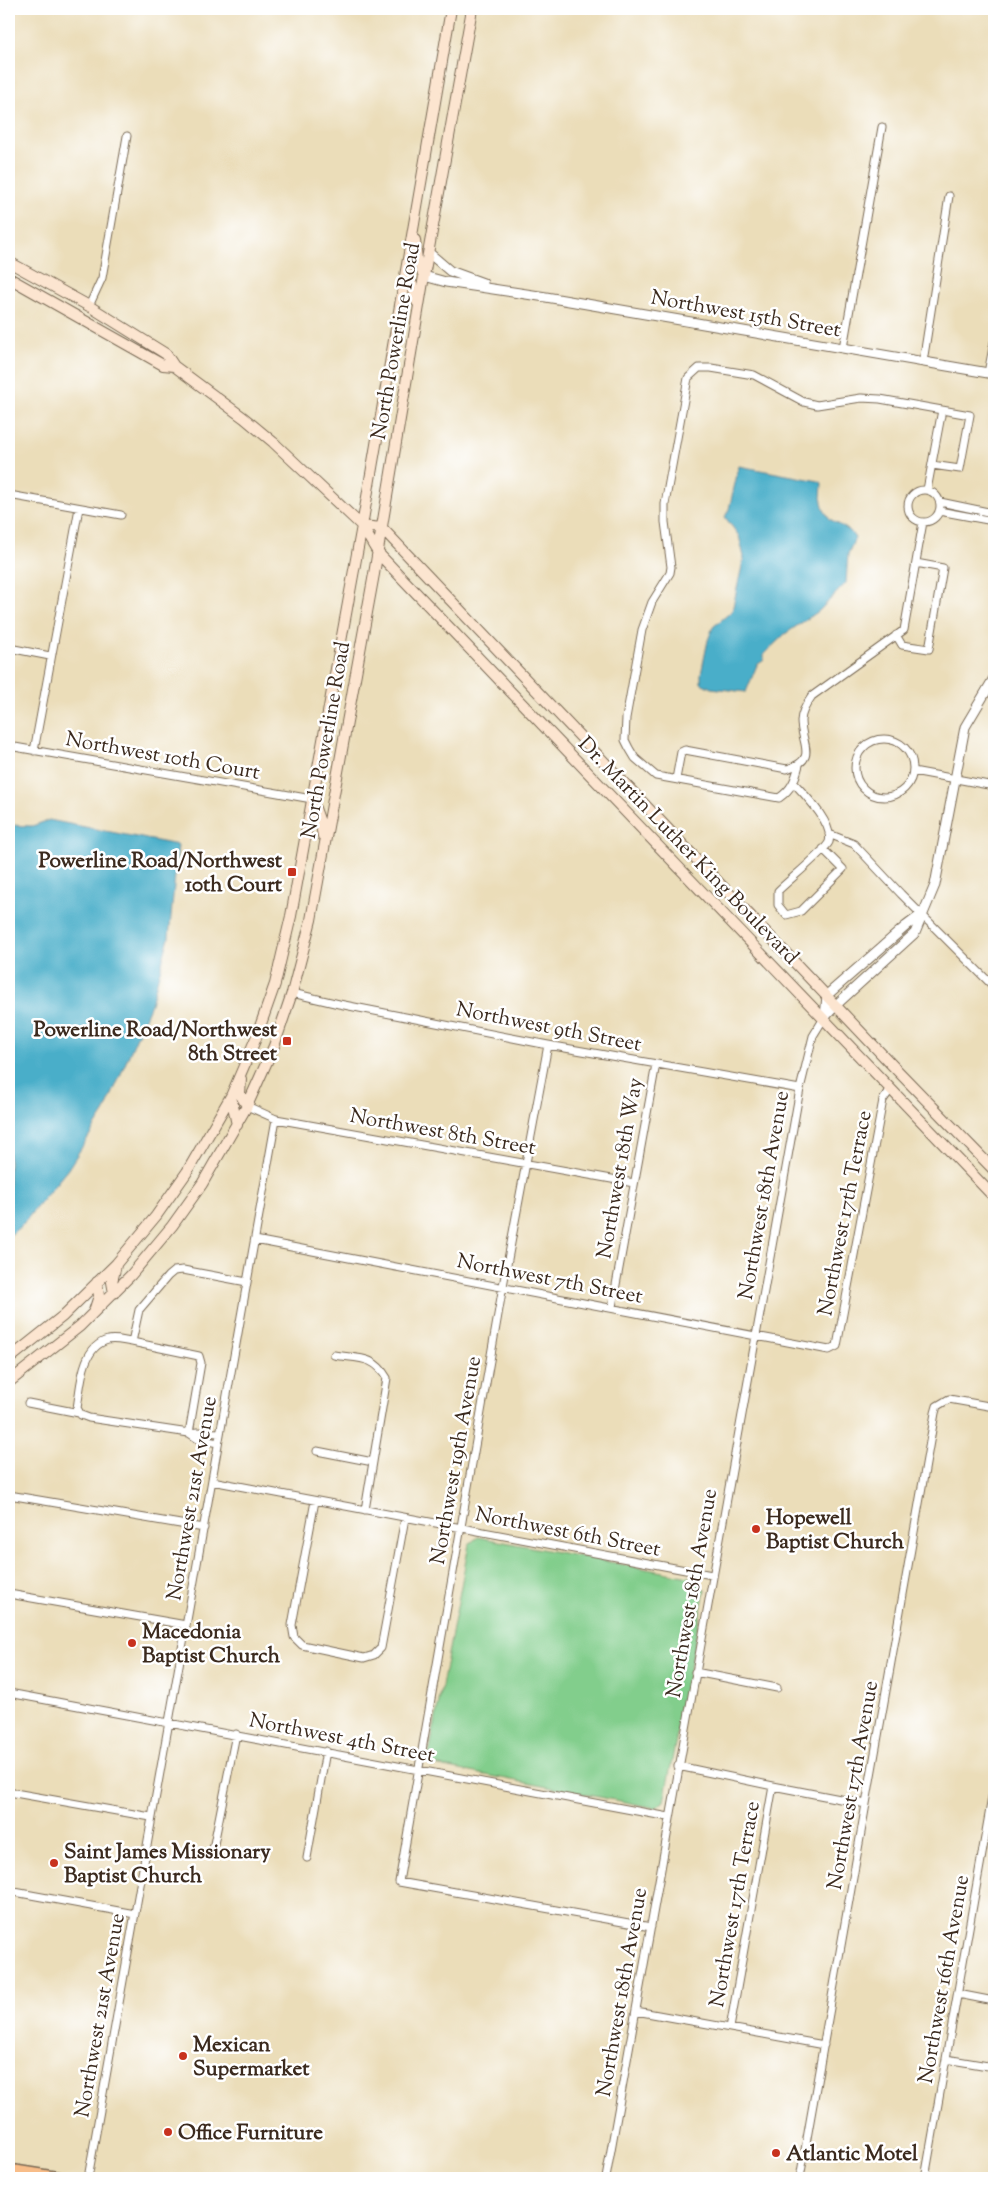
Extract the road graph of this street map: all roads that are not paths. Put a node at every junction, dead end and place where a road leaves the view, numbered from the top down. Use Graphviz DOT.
graph roads {
  1 [pos="451,9"];
  2 [pos="472,9"];
  3 [pos="882,126"];
  4 [pos="126,136"];
  5 [pos="949,196"];
  6 [pos="414,226"];
  7 [pos="429,254"];
  8 [pos="9,262"];
  9 [pos="424,276"];
  10 [pos="405,277"];
  11 [pos="9,278"];
  12 [pos="492,288"];
  13 [pos="89,306"];
  14 [pos="419,310"];
  15 [pos="994,342"];
  16 [pos="843,348"];
  17 [pos="923,362"];
  18 [pos="174,366"];
  19 [pos="991,374"];
  20 [pos="942,410"];
  21 [pos="932,465"];
  22 [pos="927,490"];
  23 [pos="9,495"];
  24 [pos="940,502"];
  25 [pos="78,508"];
  26 [pos="939,511"];
  27 [pos="121,515"];
  28 [pos="994,515"];
  29 [pos="994,519"];
  30 [pos="923,522"];
  31 [pos="362,526"];
  32 [pos="382,528"];
  33 [pos="378,553"];
  34 [pos="916,563"];
  35 [pos="896,635"];
  36 [pos="9,648"];
  37 [pos="50,656"];
  38 [pos="994,678"];
  39 [pos="9,746"];
  40 [pos="34,751"];
  41 [pos="799,765"];
  42 [pos="913,771"];
  43 [pos="676,779"];
  44 [pos="955,779"];
  45 [pos="794,783"];
  46 [pos="994,786"];
  47 [pos="312,799"];
  48 [pos="830,834"];
  49 [pos="324,847"];
  50 [pos="822,849"];
  51 [pos="922,914"];
  52 [pos="994,987"];
  53 [pos="292,993"];
  54 [pos="827,995"];
  55 [pos="836,1005"];
  56 [pos="824,1018"];
  57 [pos="548,1045"];
  58 [pos="656,1064"];
  59 [pos="241,1073"];
  60 [pos="891,1088"];
  61 [pos="800,1089"];
  62 [pos="231,1096"];
  63 [pos="247,1106"];
  64 [pos="276,1119"];
  65 [pos="237,1125"];
  66 [pos="525,1164"];
  67 [pos="994,1170"];
  68 [pos="634,1183"];
  69 [pos="994,1197"];
  70 [pos="255,1240"];
  71 [pos="116,1264"];
  72 [pos="97,1282"];
  73 [pos="247,1282"];
  74 [pos="503,1286"];
  75 [pos="114,1293"];
  76 [pos="612,1307"];
  77 [pos="94,1312"];
  78 [pos="756,1335"];
  79 [pos="132,1342"];
  80 [pos="837,1346"];
  81 [pos="334,1355"];
  82 [pos="9,1359"];
  83 [pos="9,1382"];
  84 [pos="28,1403"];
  85 [pos="994,1407"];
  86 [pos="79,1413"];
  87 [pos="189,1433"];
  88 [pos="220,1433"];
  89 [pos="218,1443"];
  90 [pos="316,1451"];
  91 [pos="373,1462"];
  92 [pos="212,1481"];
  93 [pos="9,1495"];
  94 [pos="315,1501"];
  95 [pos="365,1510"];
  96 [pos="405,1518"];
  97 [pos="204,1528"];
  98 [pos="462,1528"];
  99 [pos="712,1576"];
  100 [pos="9,1594"];
  101 [pos="186,1625"];
  102 [pos="695,1672"];
  103 [pos="776,1688"];
  104 [pos="9,1693"];
  105 [pos="168,1722"];
  106 [pos="236,1734"];
  107 [pos="326,1751"];
  108 [pos="678,1766"];
  109 [pos="419,1769"];
  110 [pos="773,1786"];
  111 [pos="994,1786"];
  112 [pos="9,1792"];
  113 [pos="866,1804"];
  114 [pos="151,1817"];
  115 [pos="669,1817"];
  116 [pos="213,1849"];
  117 [pos="307,1858"];
  118 [pos="9,1891"];
  119 [pos="136,1914"];
  120 [pos="651,1927"];
  121 [pos="958,1994"];
  122 [pos="994,2001"];
  123 [pos="636,2011"];
  124 [pos="730,2028"];
  125 [pos="824,2045"];
  126 [pos="946,2059"];
  127 [pos="994,2067"];
  128 [pos="9,2170"];
  129 [pos="60,2178"];
  130 [pos="88,2178"];
  131 [pos="606,2178"];
  132 [pos="800,2178"];
  133 [pos="925,2178"];
  1 -- 6 [label="main road, North Powerline Road"];
  2 -- 7 [label="main road, North Powerline Road"];
  3 -- 16 [label="street"];
  4 -- 13 [label="street"];
  5 -- 17 [label="street"];
  6 -- 9 [label="main road"];
  6 -- 10 [label="main road, North Powerline Road"];
  7 -- 9 [label="main road, North Powerline Road"];
  7 -- 12 [label="street, Northwest 15th Street"];
  8 -- 13 [label="main road, Dr. Martin Luther King Boulevard"];
  9 -- 12 [label="street, Northwest 15th Street"];
  9 -- 14 [label="main road, North Powerline Road"];
  10 -- 14 [label="main road"];
  10 -- 31 [label="main road, North Powerline Road"];
  11 -- 18 [label="main road, Dr. Martin Luther King Boulevard"];
  12 -- 16 [label="street, Northwest 15th Street"];
  13 -- 18 [label="main road, Dr. Martin Luther King Boulevard"];
  14 -- 32 [label="main road, North Powerline Road"];
  15 -- 19 [label="street"];
  16 -- 17 [label="street, Northwest 15th Street"];
  17 -- 19 [label="street, Northwest 15th Street"];
  18 -- 31 [label="main road, Dr. Martin Luther King Boulevard"];
  20 -- 21 [label="street"];
  20 -- 21 [label="street"];
  20 -- 43 [label="street"];
  21 -- 22 [label="street"];
  22 -- 24 [label="street"];
  22 -- 30 [label="street"];
  23 -- 25 [label="street"];
  24 -- 26 [label="street"];
  24 -- 28 [label="street"];
  25 -- 27 [label="street"];
  25 -- 37 [label="street"];
  26 -- 29 [label="street"];
  26 -- 30 [label="street"];
  30 -- 34 [label="street"];
  31 -- 32 [label="main road"];
  31 -- 33 [label="main road, Dr. Martin Luther King Boulevard"];
  31 -- 47 [label="main road, North Powerline Road"];
  32 -- 33 [label="main road, North Powerline Road"];
  32 -- 54 [label="main road, Dr. Martin Luther King Boulevard"];
  33 -- 49 [label="main road, North Powerline Road"];
  33 -- 56 [label="main road, Dr. Martin Luther King Boulevard"];
  34 -- 35 [label="street"];
  34 -- 35 [label="street"];
  35 -- 41 [label="street"];
  36 -- 37 [label="street"];
  37 -- 40 [label="street"];
  38 -- 44 [label="street"];
  39 -- 40 [label="street, Northwest 10th Court"];
  40 -- 47 [label="street, Northwest 10th Court"];
  41 -- 43 [label="street"];
  41 -- 45 [label="street"];
  42 -- 42 [label="street"];
  42 -- 44 [label="street"];
  43 -- 45 [label="street"];
  44 -- 46 [label="street"];
  44 -- 51 [label="street"];
  45 -- 48 [label="street"];
  47 -- 49 [label="main road"];
  47 -- 59 [label="main road, North Powerline Road"];
  48 -- 50 [label="street"];
  48 -- 51 [label="street"];
  49 -- 53 [label="main road, North Powerline Road"];
  50 -- 50 [label="street"];
  51 -- 52 [label="street"];
  51 -- 54 [label="street"];
  51 -- 55 [label="street"];
  53 -- 57 [label="street, Northwest 9th Street"];
  53 -- 63 [label="main road, North Powerline Road"];
  54 -- 55 [label="main road, Dr. Martin Luther King Boulevard"];
  54 -- 56 [label="street"];
  55 -- 56 [label="street"];
  55 -- 67 [label="main road, Dr. Martin Luther King Boulevard"];
  56 -- 60 [label="main road, Dr. Martin Luther King Boulevard"];
  56 -- 61 [label="street, Northwest 18th Avenue"];
  57 -- 58 [label="street, Northwest 9th Street"];
  57 -- 66 [label="street, Northwest 19th Avenue"];
  58 -- 61 [label="street, Northwest 9th Street"];
  58 -- 68 [label="street, Northwest 18th Way"];
  59 -- 62 [label="main road, North Powerline Road"];
  59 -- 63 [label="main road"];
  60 -- 69 [label="main road, Dr. Martin Luther King Boulevard"];
  60 -- 80 [label="street, Northwest 17th Terrace"];
  61 -- 78 [label="street, Northwest 18th Avenue"];
  62 -- 65 [label="main road"];
  62 -- 71 [label="main road, North Powerline Road"];
  63 -- 64 [label="street, Northwest 8th Street"];
  63 -- 65 [label="main road, North Powerline Road"];
  64 -- 66 [label="street, Northwest 8th Street"];
  64 -- 70 [label="street, Northwest 21st Avenue"];
  65 -- 75 [label="main road, North Powerline Road"];
  66 -- 68 [label="street, Northwest 8th Street"];
  66 -- 74 [label="street, Northwest 19th Avenue"];
  68 -- 76 [label="street, Northwest 18th Way"];
  70 -- 73 [label="street, Northwest 21st Avenue"];
  70 -- 74 [label="street, Northwest 7th Street"];
  71 -- 72 [label="main road, North Powerline Road"];
  71 -- 75 [label="main road"];
  72 -- 77 [label="main road"];
  72 -- 82 [label="main road, North Powerline Road"];
  73 -- 79 [label="street"];
  73 -- 88 [label="street, Northwest 21st Avenue"];
  74 -- 76 [label="street, Northwest 7th Street"];
  74 -- 98 [label="street, Northwest 19th Avenue"];
  75 -- 77 [label="main road, North Powerline Road"];
  76 -- 78 [label="street, Northwest 7th Street"];
  77 -- 83 [label="main road, North Powerline Road"];
  78 -- 80 [label="street, Northwest 7th Street"];
  78 -- 99 [label="street, Northwest 18th Avenue"];
  79 -- 86 [label="street"];
  79 -- 87 [label="street"];
  81 -- 91 [label="street"];
  84 -- 86 [label="street"];
  85 -- 113 [label="street, Northwest 17th Avenue"];
  86 -- 87 [label="street"];
  87 -- 88 [label="street"];
  87 -- 89 [label="street"];
  88 -- 89 [label="street, Northwest 21st Avenue"];
  89 -- 92 [label="street, Northwest 21st Avenue"];
  90 -- 91 [label="street"];
  91 -- 95 [label="street"];
  92 -- 94 [label="street, Northwest 6th Street"];
  92 -- 97 [label="street, Northwest 21st Avenue"];
  93 -- 97 [label="street"];
  94 -- 95 [label="street, Northwest 6th Street"];
  94 -- 96 [label="street"];
  95 -- 96 [label="street, Northwest 6th Street"];
  96 -- 98 [label="street, Northwest 6th Street"];
  97 -- 101 [label="street, Northwest 21st Avenue"];
  98 -- 99 [label="street, Northwest 6th Street"];
  98 -- 109 [label="street, Northwest 19th Avenue"];
  99 -- 102 [label="street, Northwest 18th Avenue"];
  100 -- 101 [label="street"];
  101 -- 105 [label="street, Northwest 21st Avenue"];
  102 -- 103 [label="street"];
  102 -- 108 [label="street, Northwest 18th Avenue"];
  104 -- 105 [label="street, Northwest 4th Street"];
  105 -- 106 [label="street, Northwest 4th Street"];
  105 -- 114 [label="street, Northwest 21st Avenue"];
  106 -- 107 [label="street, Northwest 4th Street"];
  106 -- 116 [label="street"];
  107 -- 109 [label="street, Northwest 4th Street"];
  107 -- 117 [label="street"];
  108 -- 110 [label="street"];
  108 -- 115 [label="street, Northwest 18th Avenue"];
  109 -- 115 [label="street, Northwest 4th Street"];
  109 -- 120 [label="street, Northwest 19th Avenue"];
  110 -- 113 [label="street"];
  110 -- 124 [label="street, Northwest 17th Terrace"];
  111 -- 121 [label="street, Northwest 16th Avenue"];
  112 -- 114 [label="street"];
  113 -- 125 [label="street, Northwest 17th Avenue"];
  114 -- 119 [label="street, Northwest 21st Avenue"];
  115 -- 120 [label="street, Northwest 18th Avenue"];
  118 -- 119 [label="street"];
  119 -- 130 [label="street, Northwest 21st Avenue"];
  120 -- 123 [label="street, Northwest 18th Avenue"];
  121 -- 122 [label="street"];
  121 -- 126 [label="street, Northwest 16th Avenue"];
  123 -- 124 [label="street"];
  123 -- 131 [label="street, Northwest 18th Avenue"];
  124 -- 125 [label="street"];
  125 -- 132 [label="street, Northwest 17th Avenue"];
  126 -- 127 [label="street"];
  126 -- 133 [label="street, Northwest 16th Avenue"];
  128 -- 129 [label="main road"];
}
